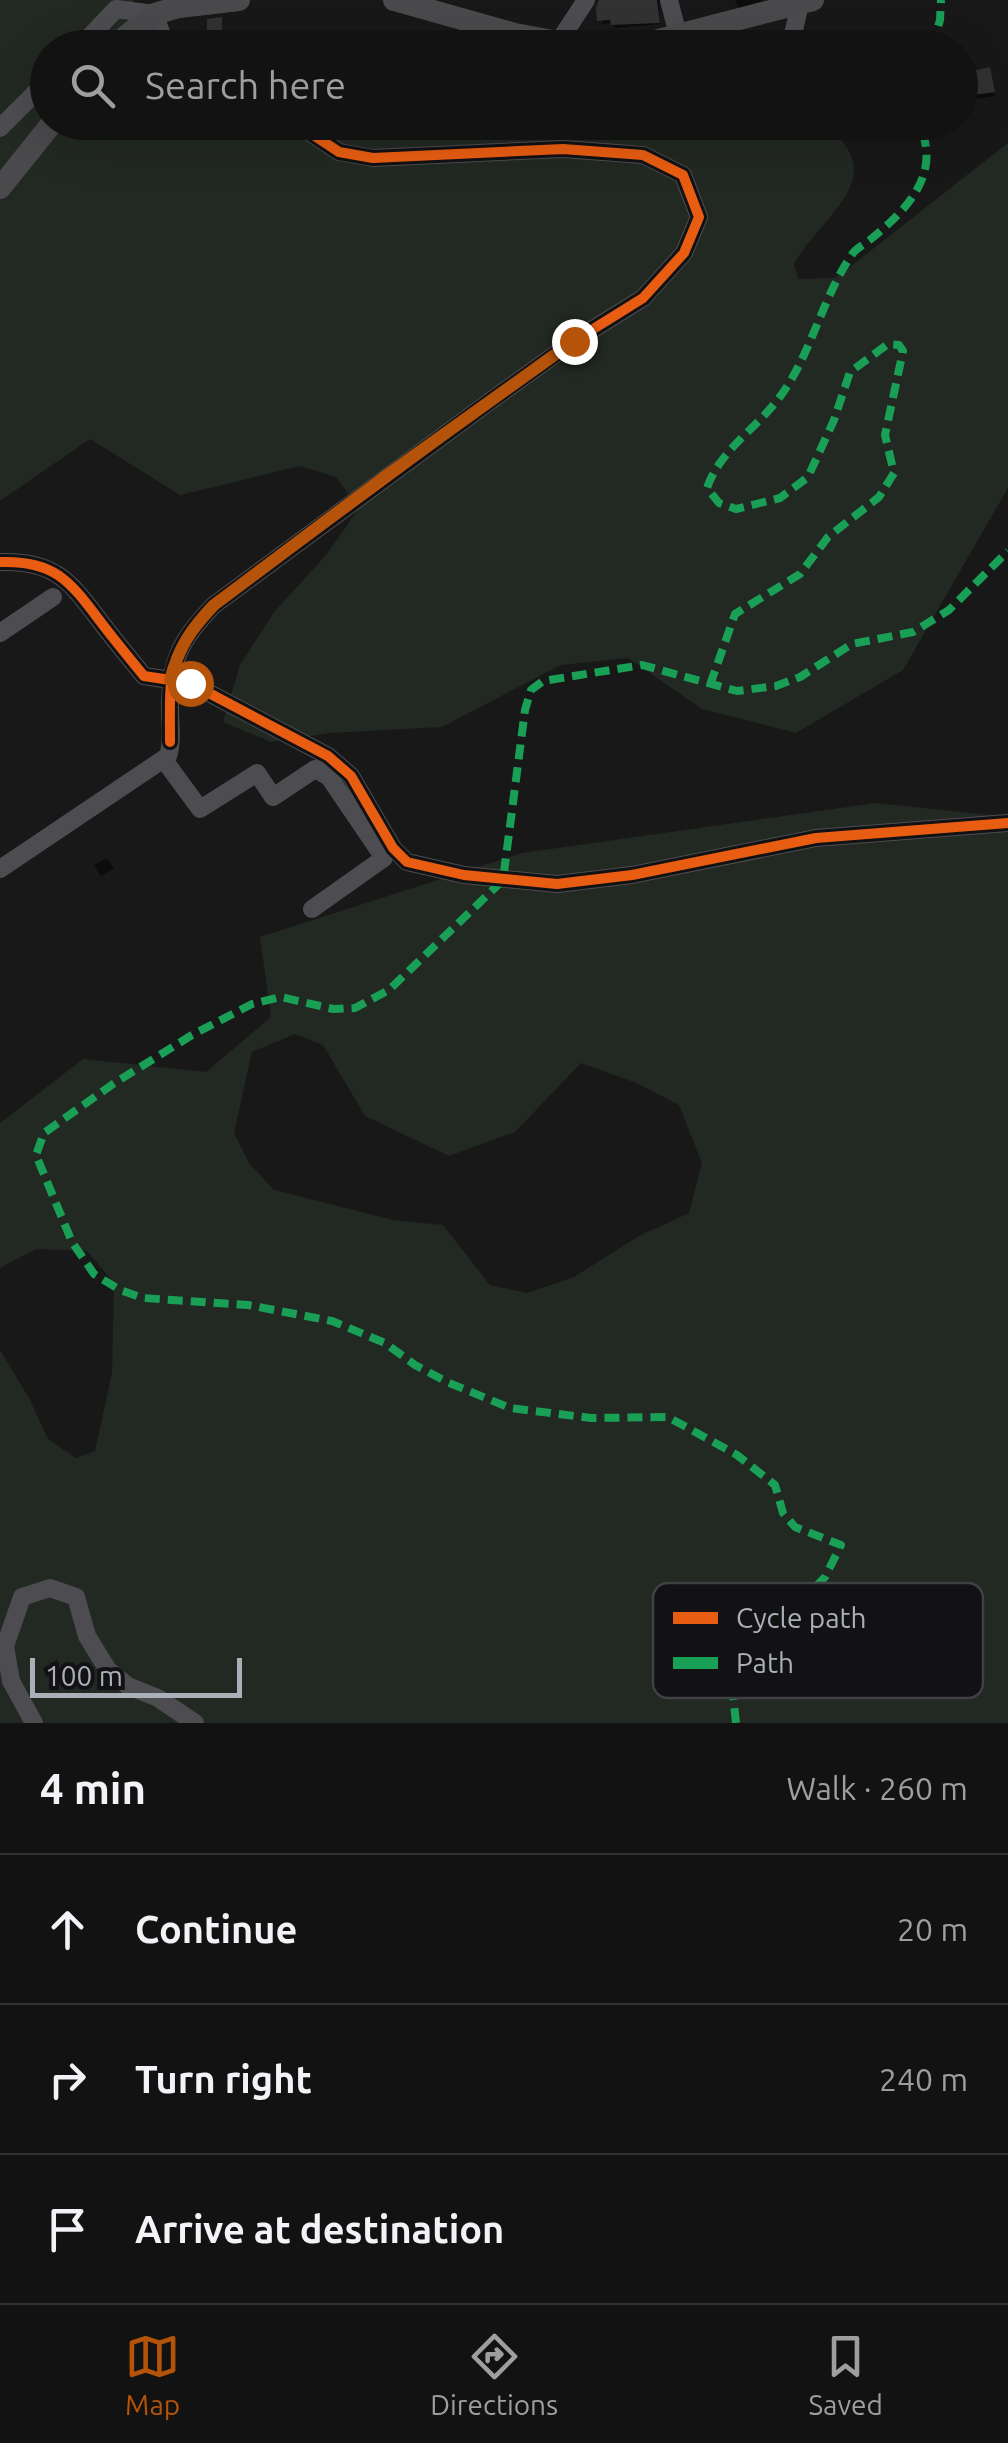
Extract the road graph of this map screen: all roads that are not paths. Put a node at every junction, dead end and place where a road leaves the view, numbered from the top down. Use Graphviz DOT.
graph roads {
  1 [pos="240,0"];
  2 [pos="394,0"];
  3 [pos="586,0"];
  4 [pos="669,0"];
  5 [pos="807,2"];
  6 [pos="154,14"];
  7 [pos="96,30"];
  8 [pos="133,30"];
  9 [pos="160,30"];
  10 [pos="480,30"];
  11 [pos="566,30"];
  12 [pos="677,30"];
  13 [pos="698,30"];
  14 [pos="795,30"];
  15 [pos="30,98"];
  16 [pos="0,128"];
  17 [pos="38,140"];
  18 [pos="321,140"];
  19 [pos="0,188"];
  20 [pos="0,562"];
  21 [pos="53,597"];
  22 [pos="0,632"];
  23 [pos="170,680"];
  24 [pos="167,751"];
  25 [pos="1008,823"];
  26 [pos="0,869"];
  27 [pos="312,909"];
  28 [pos="34,1723"];
  29 [pos="195,1723"];
  1 -- 6 [label="main road"];
  2 -- 10 [label="main road"];
  3 -- 11 [label="street"];
  4 -- 12 [label="street"];
  5 -- 13 [label="main road"];
  5 -- 14 [label="street"];
  6 -- 7 [label="street"];
  6 -- 8 [label="main road"];
  6 -- 9 [label="street"];
  15 -- 16 [label="street"];
  17 -- 19 [label="main road"];
  18 -- 23 [label="street"];
  20 -- 23 [label="street"];
  21 -- 22 [label="street"];
  23 -- 24 [label="street"];
  23 -- 25 [label="street"];
  24 -- 26 [label="street"];
  24 -- 27 [label="street"];
  28 -- 29 [label="street"];
}
